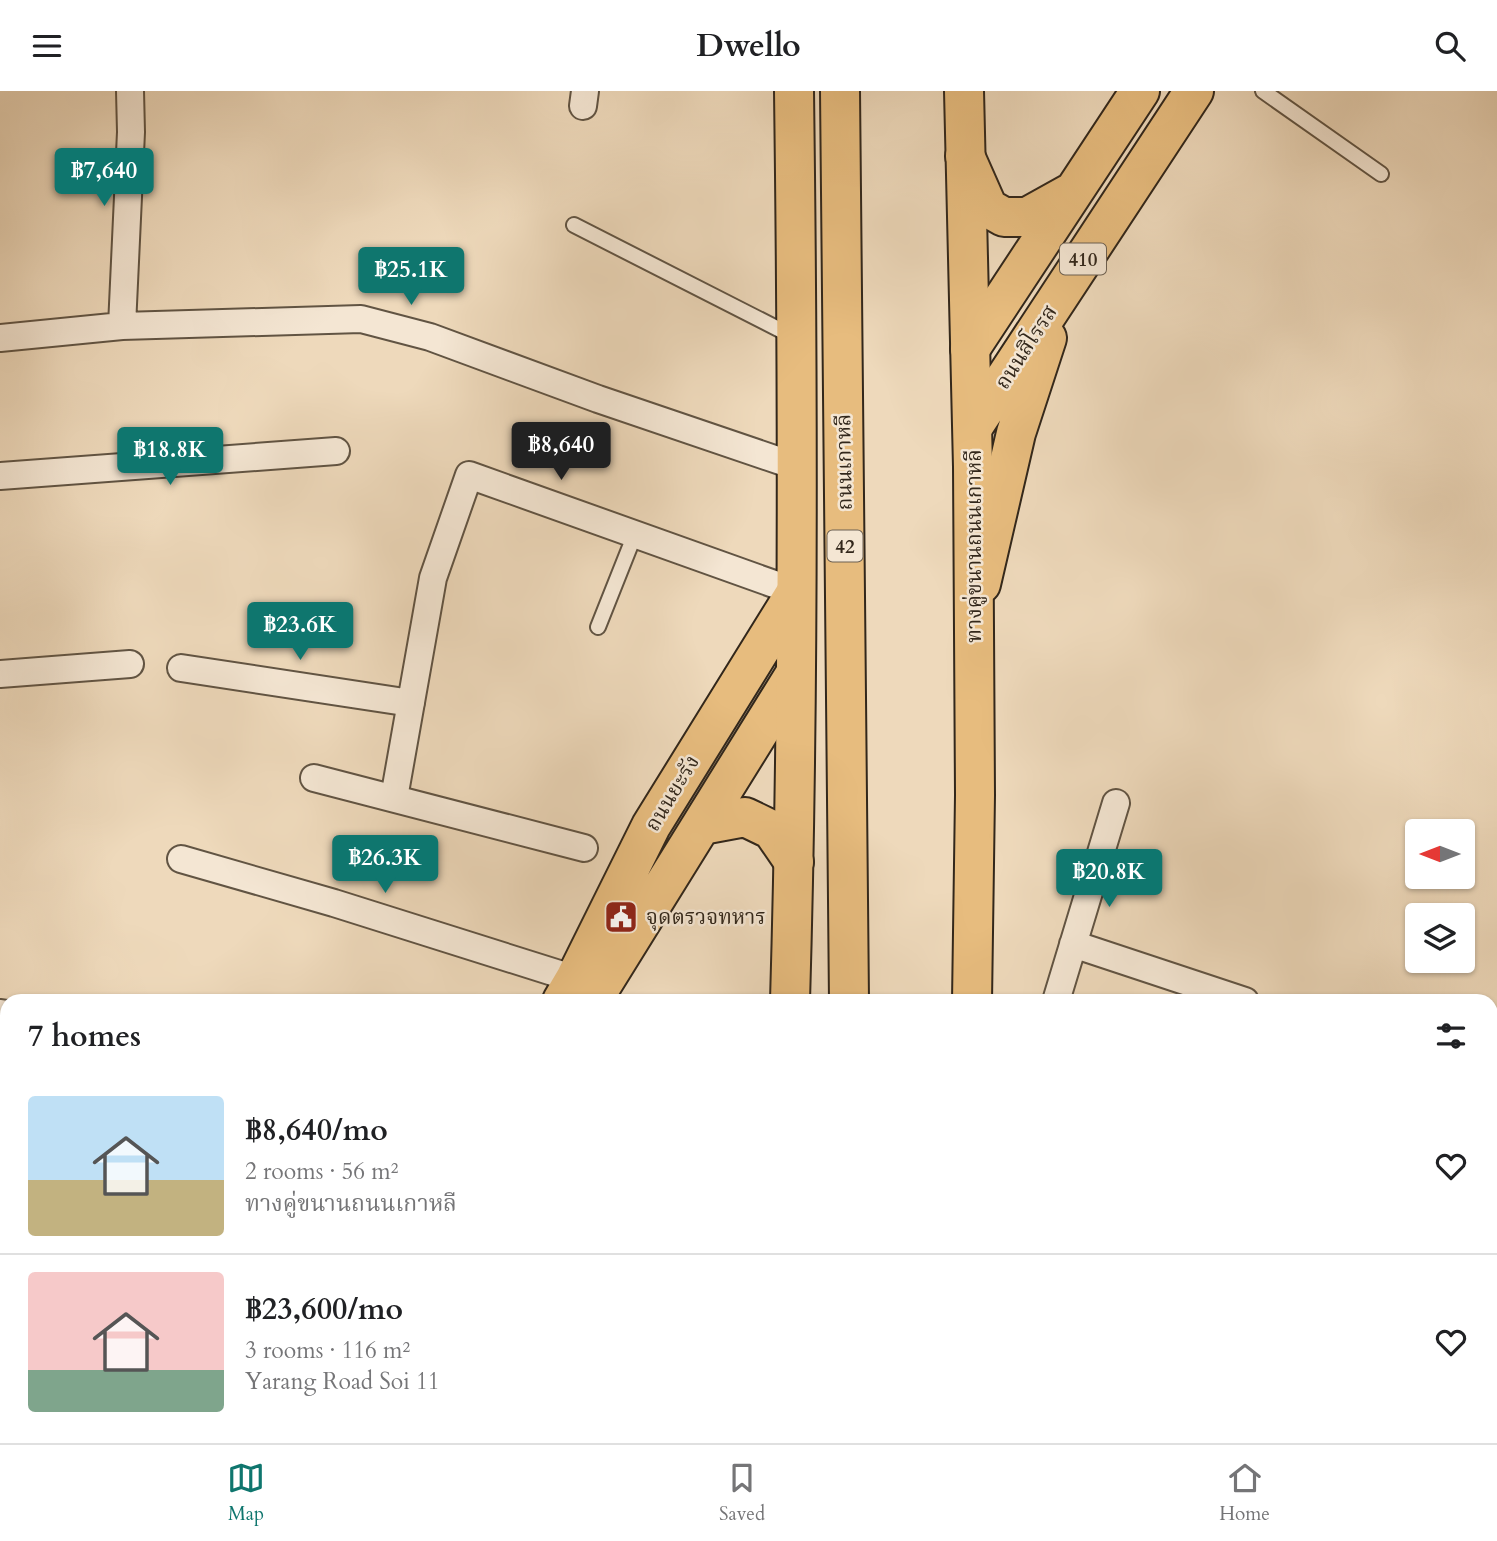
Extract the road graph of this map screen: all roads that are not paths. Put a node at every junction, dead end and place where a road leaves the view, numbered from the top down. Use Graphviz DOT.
graph roads {
  1 [pos="130,91"];
  2 [pos="794,91"];
  3 [pos="840,91"];
  4 [pos="964,91"];
  5 [pos="1140,91"];
  6 [pos="1194,91"];
  7 [pos="1263,91"];
  8 [pos="965,154"];
  9 [pos="1381,174"];
  10 [pos="1074,192"];
  11 [pos="574,225"];
  12 [pos="1061,293"];
  13 [pos="122,326"];
  14 [pos="0,338"];
  15 [pos="796,338"];
  16 [pos="970,349"];
  17 [pos="972,427"];
  18 [pos="336,451"];
  19 [pos="795,466"];
  20 [pos="0,476"];
  21 [pos="635,534"];
  22 [pos="785,588"];
  23 [pos="974,613"];
  24 [pos="598,627"];
  25 [pos="130,664"];
  26 [pos="181,668"];
  27 [pos="0,674"];
  28 [pos="795,674"];
  29 [pos="411,703"];
  30 [pos="314,778"];
  31 [pos="394,798"];
  32 [pos="1116,803"];
  33 [pos="702,824"];
  34 [pos="584,848"];
  35 [pos="181,859"];
  36 [pos="794,862"];
  37 [pos="1073,944"];
  38 [pos="577,994"];
  39 [pos="790,994"];
  40 [pos="810,994"];
  41 [pos="849,994"];
  42 [pos="972,994"];
  43 [pos="1058,994"];
  44 [pos="1224,994"];
  1 -- 13 [label="street"];
  2 -- 15 [label="main road"];
  3 -- 41 [label="main road, ถนนเกาหลี / 42"];
  4 -- 8 [label="main road, ทางคู่ขนานถนนเกาหลี"];
  5 -- 10 [label="main road, 410"];
  6 -- 12 [label="main road, ถนนสิโรรส / 410"];
  7 -- 9 [label="lane"];
  8 -- 10 [label="main road"];
  8 -- 16 [label="main road, ทางคู่ขนานถนนเกาหลี"];
  10 -- 16 [label="main road, 410"];
  11 -- 15 [label="lane"];
  12 -- 17 [label="main road, ถนนสิโรรส / 410"];
  12 -- 23 [label="main road"];
  13 -- 14 [label="street"];
  13 -- 19 [label="street"];
  15 -- 19 [label="main road"];
  16 -- 17 [label="main road, ทางคู่ขนานถนนเกาหลี"];
  17 -- 23 [label="main road, ทางคู่ขนานถนนเกาหลี"];
  18 -- 20 [label="street"];
  19 -- 22 [label="main road"];
  21 -- 22 [label="street"];
  21 -- 24 [label="lane"];
  21 -- 29 [label="street"];
  22 -- 28 [label="main road"];
  22 -- 38 [label="main road, ถนนยะรัง"];
  23 -- 42 [label="main road, ทางคู่ขนานถนนเกาหลี"];
  25 -- 27 [label="street"];
  26 -- 29 [label="street"];
  28 -- 33 [label="main road, ถนนยะรัง"];
  28 -- 36 [label="main road"];
  29 -- 31 [label="street"];
  30 -- 31 [label="street"];
  31 -- 34 [label="street"];
  32 -- 37 [label="street"];
  33 -- 36 [label="main road"];
  33 -- 38 [label="main road, ถนนยะรัง"];
  35 -- 38 [label="street"];
  36 -- 39 [label="main road"];
  36 -- 40 [label="main road"];
  37 -- 43 [label="street"];
  37 -- 44 [label="street"];
}
